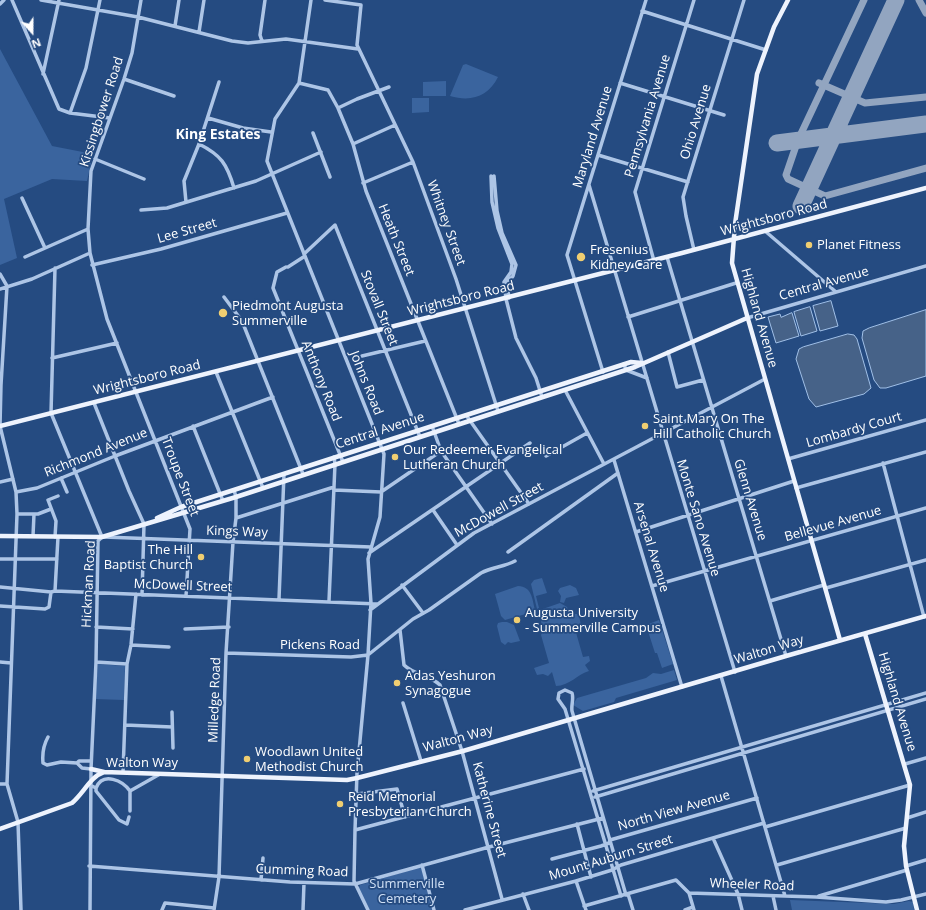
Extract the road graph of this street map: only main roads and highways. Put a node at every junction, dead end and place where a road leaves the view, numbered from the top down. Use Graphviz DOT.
graph roads {
  1 [pos="788,0"];
  2 [pos="926,188"];
  3 [pos="733,240"];
  4 [pos="747,318"];
  5 [pos="642,363"];
  6 [pos="0,426"];
  7 [pos="144,524"];
  8 [pos="0,536"];
  9 [pos="925,617"];
  10 [pos="865,634"];
  11 [pos="840,640"];
  12 [pos="91,769"];
  13 [pos="104,772"];
  14 [pos="0,829"];
  15 [pos="917,910"];
  1 -- 3 [label="main road, Highland Avenue"];
  2 -- 3 [label="main road, Wrightsboro Road"];
  3 -- 4 [label="main road, Highland Avenue"];
  3 -- 6 [label="main road, Wrightsboro Road"];
  4 -- 5 [label="main road, Central Avenue"];
  4 -- 11 [label="main road, Highland Avenue"];
  5 -- 7 [label="main road, Central Avenue"];
  5 -- 7 [label="main road, Central Avenue"];
  7 -- 8 [label="main road, Central Avenue"];
  9 -- 10 [label="main road, Walton Way"];
  10 -- 11 [label="main road, Walton Way"];
  10 -- 15 [label="main road, Highland Avenue"];
  11 -- 13 [label="main road, Walton Way"];
  12 -- 13 [label="main road"];
  13 -- 14 [label="main road, Walton Way"];
}
